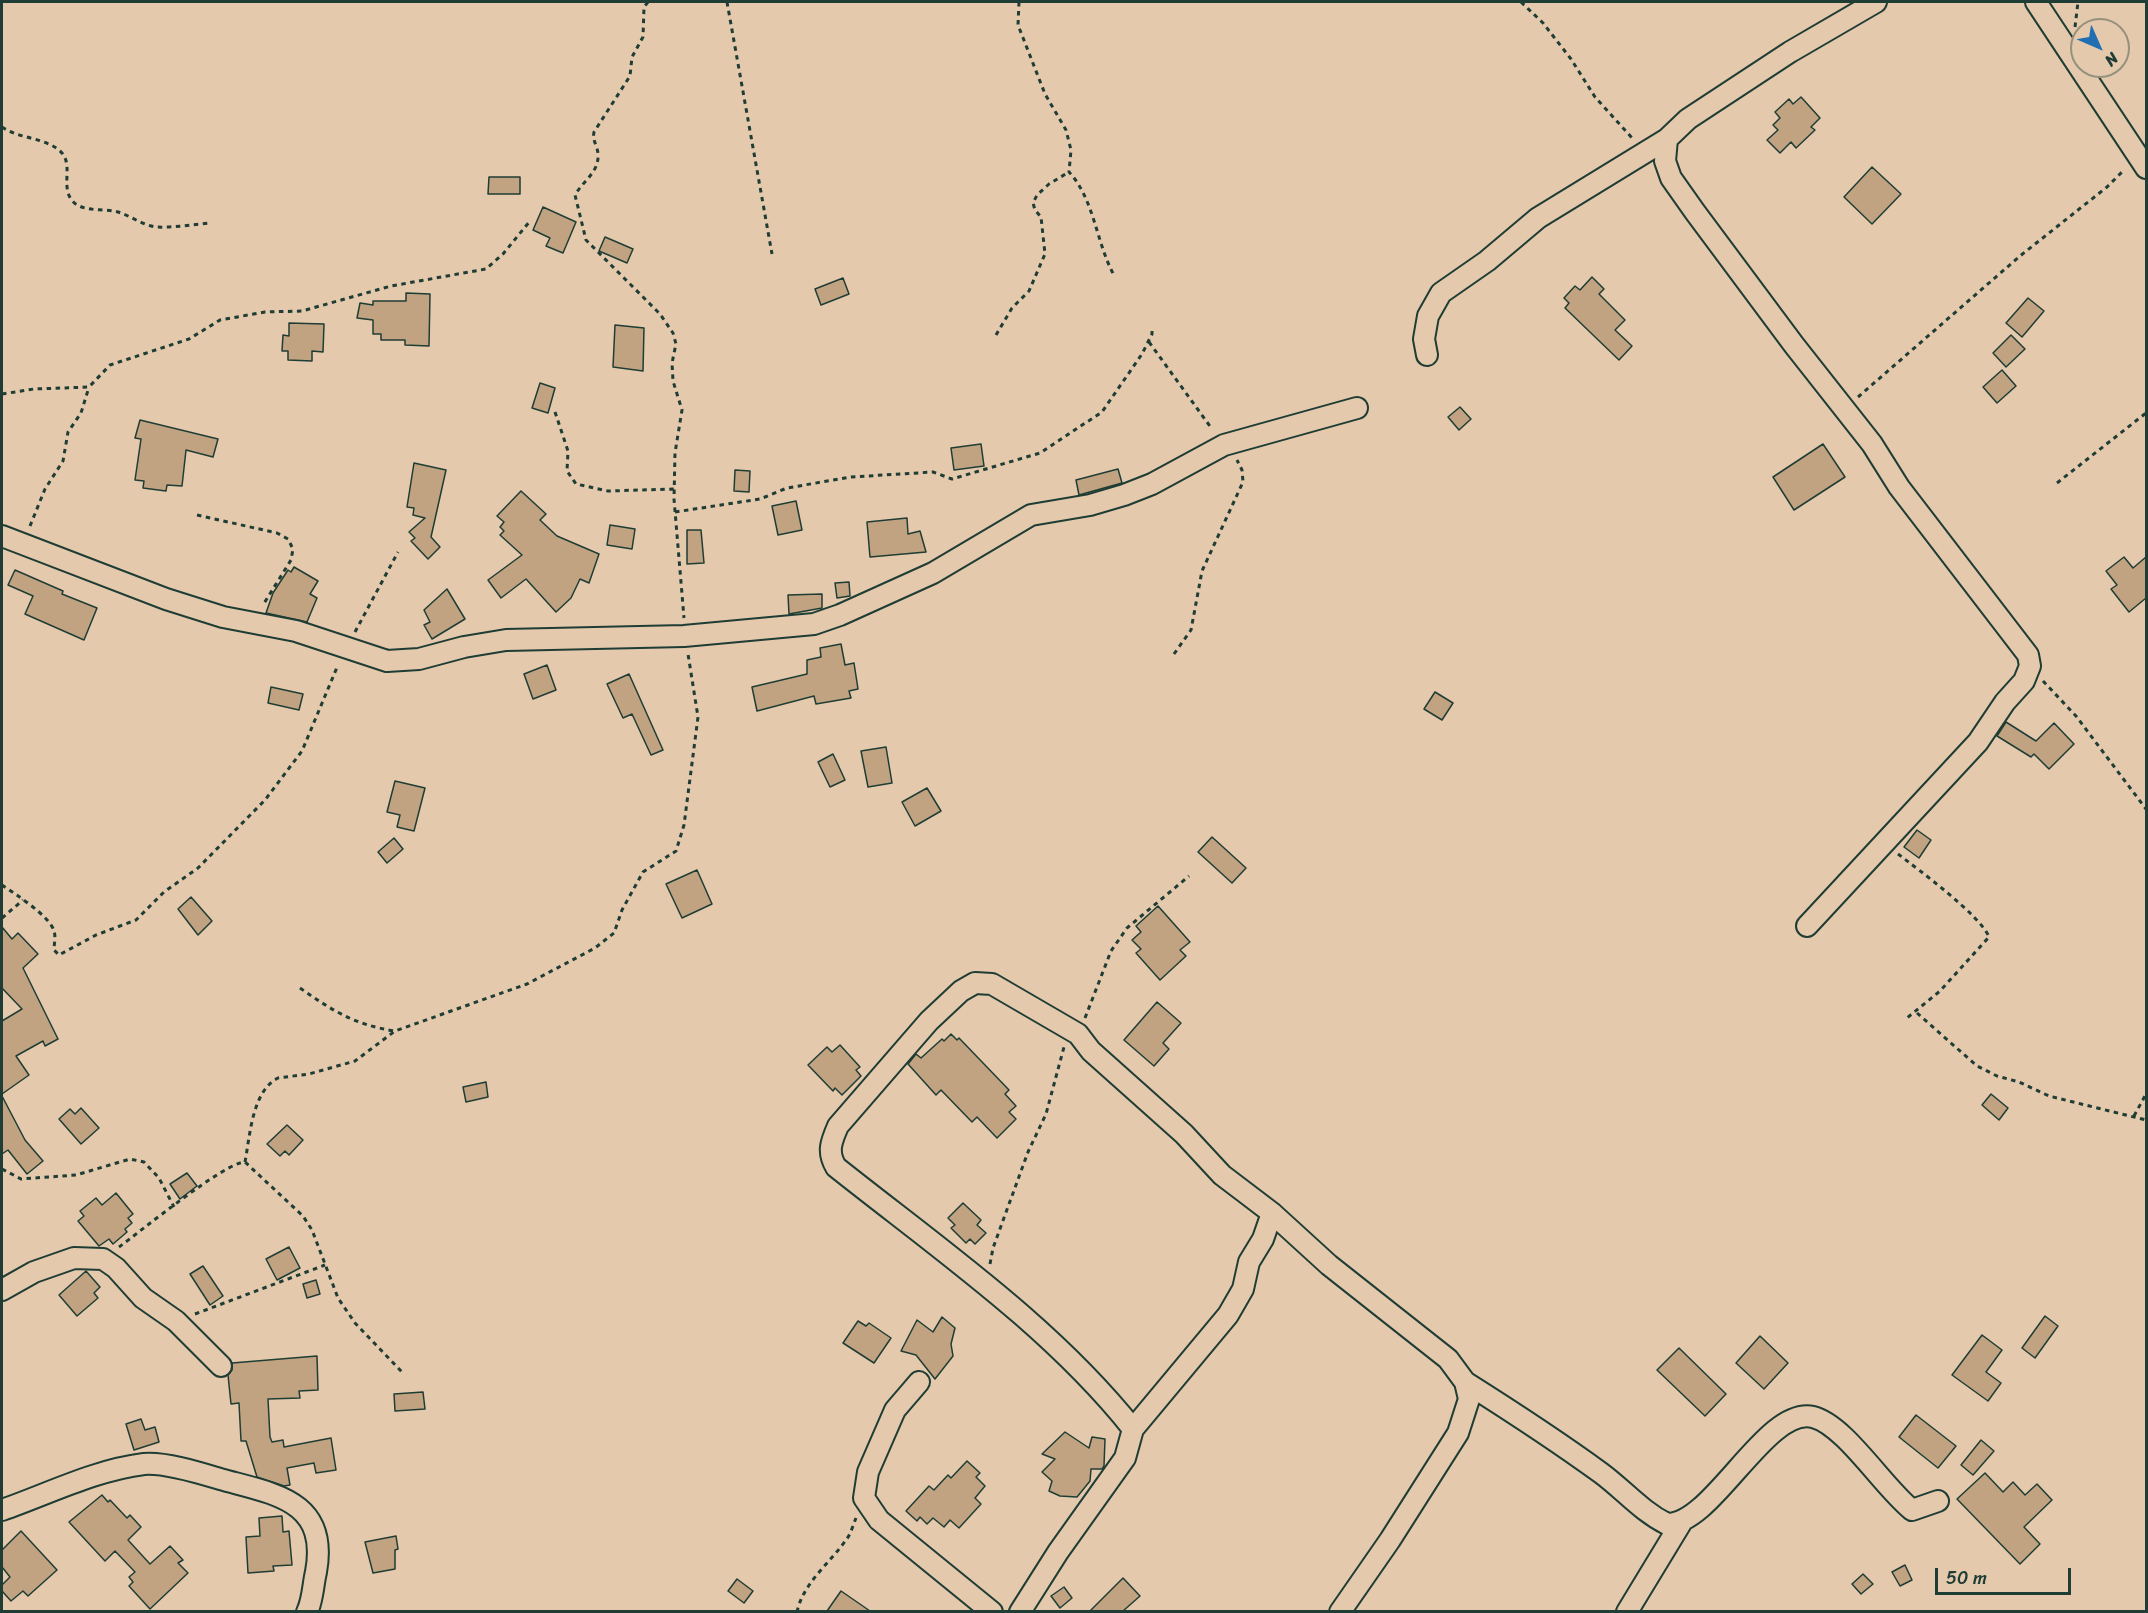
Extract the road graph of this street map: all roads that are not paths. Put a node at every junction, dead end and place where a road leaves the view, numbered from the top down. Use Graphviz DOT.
graph roads {
  1 [pos="1876,2"];
  2 [pos="2036,2"];
  3 [pos="1667,139"];
  4 [pos="2142,162"];
  5 [pos="1427,355"];
  6 [pos="1357,408"];
  7 [pos="9,538"];
  8 [pos="1807,926"];
  9 [pos="1272,1213"];
  10 [pos="1293,1233"];
  11 [pos="1263,1239"];
  12 [pos="2,1290"];
  13 [pos="221,1366"];
  14 [pos="919,1382"];
  15 [pos="1465,1382"];
  16 [pos="1133,1429"];
  17 [pos="1938,1502"];
  18 [pos="2,1510"];
  19 [pos="1681,1522"];
  20 [pos="307,1611"];
  21 [pos="992,1611"];
  22 [pos="1020,1611"];
  23 [pos="1340,1611"];
  24 [pos="1627,1611"];
  1 -- 3 [label="street"];
  2 -- 4 [label="street"];
  3 -- 5 [label="street"];
  3 -- 8 [label="street"];
  6 -- 7 [label="street"];
  9 -- 10 [label="street"];
  9 -- 11 [label="street"];
  9 -- 16 [label="street"];
  10 -- 11 [label="street"];
  10 -- 15 [label="street"];
  11 -- 16 [label="street"];
  12 -- 13 [label="street"];
  14 -- 21 [label="street"];
  15 -- 19 [label="street"];
  15 -- 23 [label="street"];
  16 -- 22 [label="street"];
  17 -- 19 [label="street"];
  18 -- 20 [label="street"];
  19 -- 24 [label="street"];
}
